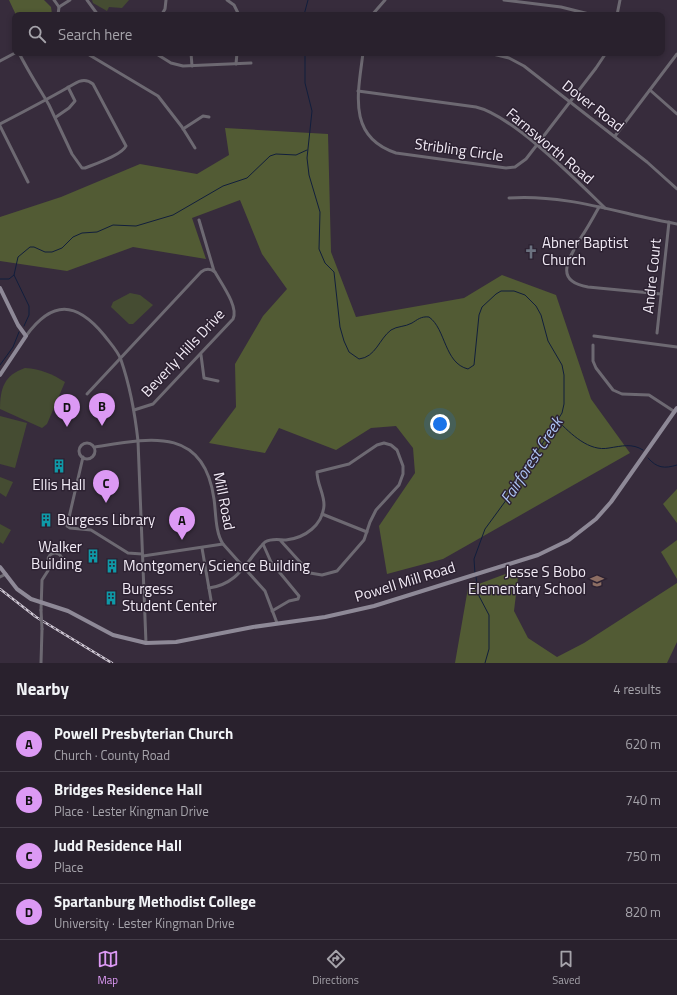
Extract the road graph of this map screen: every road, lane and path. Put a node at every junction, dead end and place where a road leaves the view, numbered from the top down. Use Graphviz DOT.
graph roads {
  1 [pos="54,0"];
  2 [pos="70,0"];
  3 [pos="87,0"];
  4 [pos="166,0"];
  5 [pos="227,0"];
  6 [pos="385,0"];
  7 [pos="504,0"];
  8 [pos="620,0"];
  9 [pos="58,8"];
  10 [pos="58,12"];
  11 [pos="96,12"];
  12 [pos="163,12"];
  13 [pos="238,12"];
  14 [pos="375,12"];
  15 [pos="581,12"];
  16 [pos="618,12"];
  17 [pos="677,54"];
  18 [pos="12,55"];
  19 [pos="20,56"];
  20 [pos="91,56"];
  21 [pos="160,56"];
  22 [pos="191,56"];
  23 [pos="237,56"];
  24 [pos="363,56"];
  25 [pos="504,56"];
  26 [pos="604,56"];
  27 [pos="0,61"];
  28 [pos="251,63"];
  29 [pos="236,64"];
  30 [pos="192,66"];
  31 [pos="68,87"];
  32 [pos="650,90"];
  33 [pos="358,91"];
  34 [pos="46,100"];
  35 [pos="571,102"];
  36 [pos="677,114"];
  37 [pos="56,117"];
  38 [pos="209,117"];
  39 [pos="0,126"];
  40 [pos="183,129"];
  41 [pos="615,136"];
  42 [pos="536,146"];
  43 [pos="195,148"];
  44 [pos="28,182"];
  45 [pos="677,188"];
  46 [pos="510,198"];
  47 [pos="599,207"];
  48 [pos="605,208"];
  49 [pos="199,220"];
  50 [pos="668,222"];
  51 [pos="677,224"];
  52 [pos="214,271"];
  53 [pos="0,288"];
  54 [pos="661,294"];
  55 [pos="657,332"];
  56 [pos="26,336"];
  57 [pos="594,336"];
  58 [pos="593,345"];
  59 [pos="677,347"];
  60 [pos="201,355"];
  61 [pos="121,359"];
  62 [pos="0,375"];
  63 [pos="218,381"];
  64 [pos="87,394"];
  65 [pos="134,410"];
  66 [pos="676,410"];
  67 [pos="138,441"];
  68 [pos="95,447"];
  69 [pos="84,457"];
  70 [pos="322,514"];
  71 [pos="367,532"];
  72 [pos="280,540"];
  73 [pos="223,544"];
  74 [pos="263,544"];
  75 [pos="202,548"];
  76 [pos="142,555"];
  77 [pos="51,566"];
  78 [pos="0,567"];
  79 [pos="245,568"];
  80 [pos="6,574"];
  81 [pos="0,577"];
  82 [pos="209,588"];
  83 [pos="210,600"];
  84 [pos="41,604"];
  85 [pos="272,611"];
  86 [pos="277,623"];
  87 [pos="146,643"];
  88 [pos="41,663"];
  1 -- 9 [label="street"];
  2 -- 9 [label="street"];
  3 -- 11 [label="street"];
  4 -- 12 [label="street"];
  5 -- 13 [label="street"];
  6 -- 14 [label="street"];
  7 -- 15 [label="street"];
  8 -- 16 [label="street"];
  9 -- 10 [label="street"];
  17 -- 32 [label="street"];
  18 -- 27 [label="street"];
  19 -- 34 [label="street"];
  20 -- 40 [label="street"];
  21 -- 30 [label="street"];
  22 -- 30 [label="street"];
  23 -- 29 [label="street"];
  24 -- 33 [label="street, Stribling Circle"];
  25 -- 35 [label="street, Dover Road"];
  26 -- 35 [label="street, Stribling Circle"];
  28 -- 29 [label="street"];
  29 -- 30 [label="street"];
  31 -- 34 [label="street"];
  31 -- 37 [label="street"];
  31 -- 37 [label="street"];
  32 -- 36 [label="street"];
  32 -- 41 [label="street"];
  33 -- 42 [label="street, Farnsworth Road"];
  33 -- 42 [label="street, Stribling Circle"];
  34 -- 37 [label="street"];
  34 -- 39 [label="street"];
  35 -- 41 [label="street, Dover Road"];
  35 -- 42 [label="street, Stribling Circle"];
  38 -- 40 [label="street"];
  39 -- 44 [label="street"];
  40 -- 43 [label="street"];
  41 -- 45 [label="street, Dover Road"];
  42 -- 48 [label="street, Farnsworth Road"];
  46 -- 47 [label="street"];
  47 -- 48 [label="street"];
  47 -- 54 [label="street"];
  48 -- 50 [label="street"];
  49 -- 52 [label="street"];
  50 -- 51 [label="street"];
  50 -- 54 [label="street, Andre Court"];
  52 -- 60 [label="street, Beverly Hills Drive"];
  52 -- 61 [label="street"];
  53 -- 56 [label="street"];
  54 -- 55 [label="street, Andre Court"];
  56 -- 61 [label="street"];
  56 -- 62 [label="street"];
  57 -- 59 [label="street"];
  58 -- 66 [label="street"];
  60 -- 63 [label="street"];
  60 -- 65 [label="street, Beverly Hills Drive"];
  61 -- 64 [label="street"];
  61 -- 65 [label="street"];
  65 -- 67 [label="street"];
  66 -- 86 [label="street, Powell Mill Road"];
  67 -- 68 [label="street, Mill Road"];
  67 -- 73 [label="street, Mill Road"];
  67 -- 76 [label="street"];
  68 -- 69 [label="street"];
  68 -- 69 [label="street"];
  69 -- 76 [label="street"];
  70 -- 71 [label="street"];
  70 -- 71 [label="street"];
  70 -- 72 [label="street"];
  71 -- 72 [label="street"];
  72 -- 74 [label="street"];
  73 -- 75 [label="street"];
  73 -- 79 [label="street"];
  74 -- 79 [label="street"];
  74 -- 85 [label="street"];
  75 -- 76 [label="street"];
  75 -- 82 [label="street"];
  76 -- 87 [label="street"];
  77 -- 77 [label="street"];
  77 -- 84 [label="street"];
  78 -- 80 [label="street, Powell Mill Road"];
  79 -- 82 [label="street"];
  79 -- 85 [label="street"];
  80 -- 81 [label="street"];
  80 -- 84 [label="street, Powell Mill Road"];
  82 -- 83 [label="street"];
  84 -- 87 [label="street, Powell Mill Road"];
  84 -- 88 [label="street, bridge"];
  85 -- 86 [label="street"];
  86 -- 87 [label="street, Powell Mill Road"];
}
